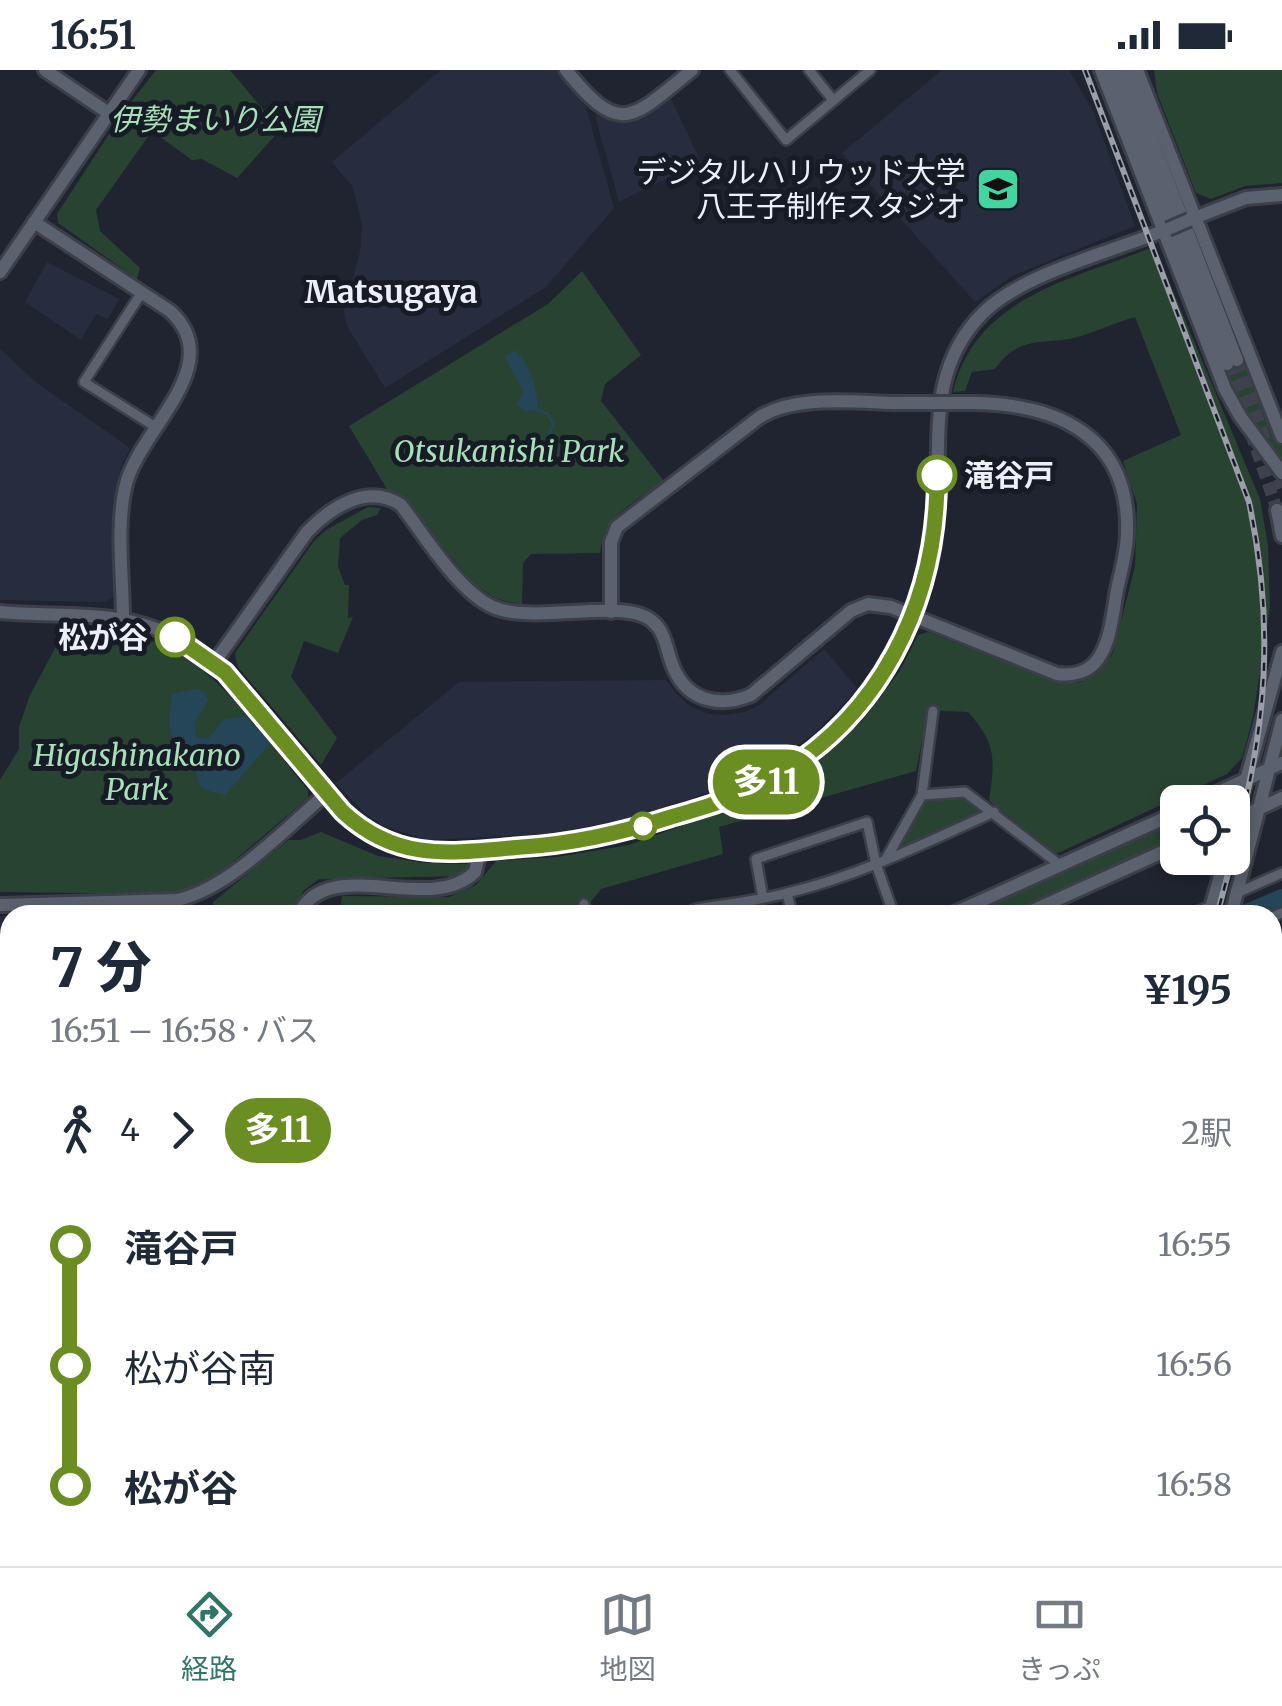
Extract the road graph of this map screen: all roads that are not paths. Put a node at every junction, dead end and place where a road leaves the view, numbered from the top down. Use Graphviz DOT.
graph roads {
  1 [pos="45,70"];
  2 [pos="139,70"];
  3 [pos="566,70"];
  4 [pos="692,70"];
  5 [pos="730,70"];
  6 [pos="810,70"];
  7 [pos="870,70"];
  8 [pos="1102,70"];
  9 [pos="1113,70"];
  10 [pos="1125,70"];
  11 [pos="1137,70"];
  12 [pos="834,100"];
  13 [pos="107,112"];
  14 [pos="1282,195"];
  15 [pos="1192,219"];
  16 [pos="34,222"];
  17 [pos="1165,230"];
  18 [pos="0,272"];
  19 [pos="142,292"];
  20 [pos="154,426"];
  21 [pos="1282,438"];
  22 [pos="1282,473"];
  23 [pos="1277,510"];
  24 [pos="1282,536"];
  25 [pos="0,612"];
  26 [pos="611,612"];
  27 [pos="914,616"];
  28 [pos="123,619"];
  29 [pos="1282,652"];
  30 [pos="214,663"];
  31 [pos="934,710"];
  32 [pos="1282,720"];
  33 [pos="1276,766"];
  34 [pos="1247,780"];
  35 [pos="1236,785"];
  36 [pos="1245,785"];
  37 [pos="327,794"];
  38 [pos="922,795"];
  39 [pos="1282,798"];
  40 [pos="1261,808"];
  41 [pos="994,812"];
  42 [pos="1250,814"];
  43 [pos="1160,820"];
  44 [pos="480,851"];
  45 [pos="1160,854"];
  46 [pos="881,862"];
  47 [pos="1060,865"];
  48 [pos="1282,873"];
  49 [pos="1220,875"];
  50 [pos="787,894"];
  51 [pos="763,898"];
  52 [pos="1235,903"];
  53 [pos="0,905"];
  54 [pos="304,905"];
  55 [pos="720,905"];
  56 [pos="790,905"];
  57 [pos="892,905"];
  58 [pos="972,905"];
  59 [pos="1045,905"];
  60 [pos="1212,905"];
  1 -- 13 [label="street"];
  2 -- 13 [label="street"];
  3 -- 4 [label="street"];
  5 -- 12 [label="street"];
  6 -- 12 [label="street"];
  7 -- 12 [label="street"];
  8 -- 17 [label="street"];
  9 -- 10 [label="street"];
  11 -- 15 [label="street"];
  13 -- 16 [label="street"];
  14 -- 15 [label="street"];
  15 -- 17 [label="street, bridge"];
  15 -- 21 [label="street"];
  16 -- 18 [label="street"];
  16 -- 19 [label="street"];
  17 -- 22 [label="street"];
  17 -- 27 [label="street"];
  19 -- 20 [label="street"];
  19 -- 20 [label="street"];
  20 -- 28 [label="street"];
  23 -- 24 [label="street"];
  25 -- 28 [label="street"];
  26 -- 27 [label="street"];
  26 -- 27 [label="street, bridge"];
  26 -- 30 [label="street"];
  27 -- 44 [label="street"];
  28 -- 30 [label="street"];
  29 -- 34 [label="street"];
  30 -- 37 [label="street"];
  31 -- 38 [label="street"];
  32 -- 33 [label="street"];
  33 -- 34 [label="street"];
  33 -- 40 [label="street"];
  34 -- 35 [label="street"];
  34 -- 36 [label="street"];
  37 -- 44 [label="street"];
  37 -- 53 [label="street"];
  38 -- 41 [label="street"];
  38 -- 46 [label="street"];
  39 -- 40 [label="street"];
  40 -- 42 [label="street"];
  40 -- 52 [label="street"];
  41 -- 46 [label="street"];
  41 -- 47 [label="street"];
  43 -- 47 [label="street"];
  44 -- 54 [label="street"];
  45 -- 59 [label="street"];
  46 -- 50 [label="street"];
  46 -- 51 [label="street"];
  46 -- 57 [label="street"];
  47 -- 58 [label="street"];
  48 -- 52 [label="street"];
  49 -- 60 [label="street"];
  50 -- 51 [label="street"];
  50 -- 56 [label="street"];
  51 -- 55 [label="street"];
}
